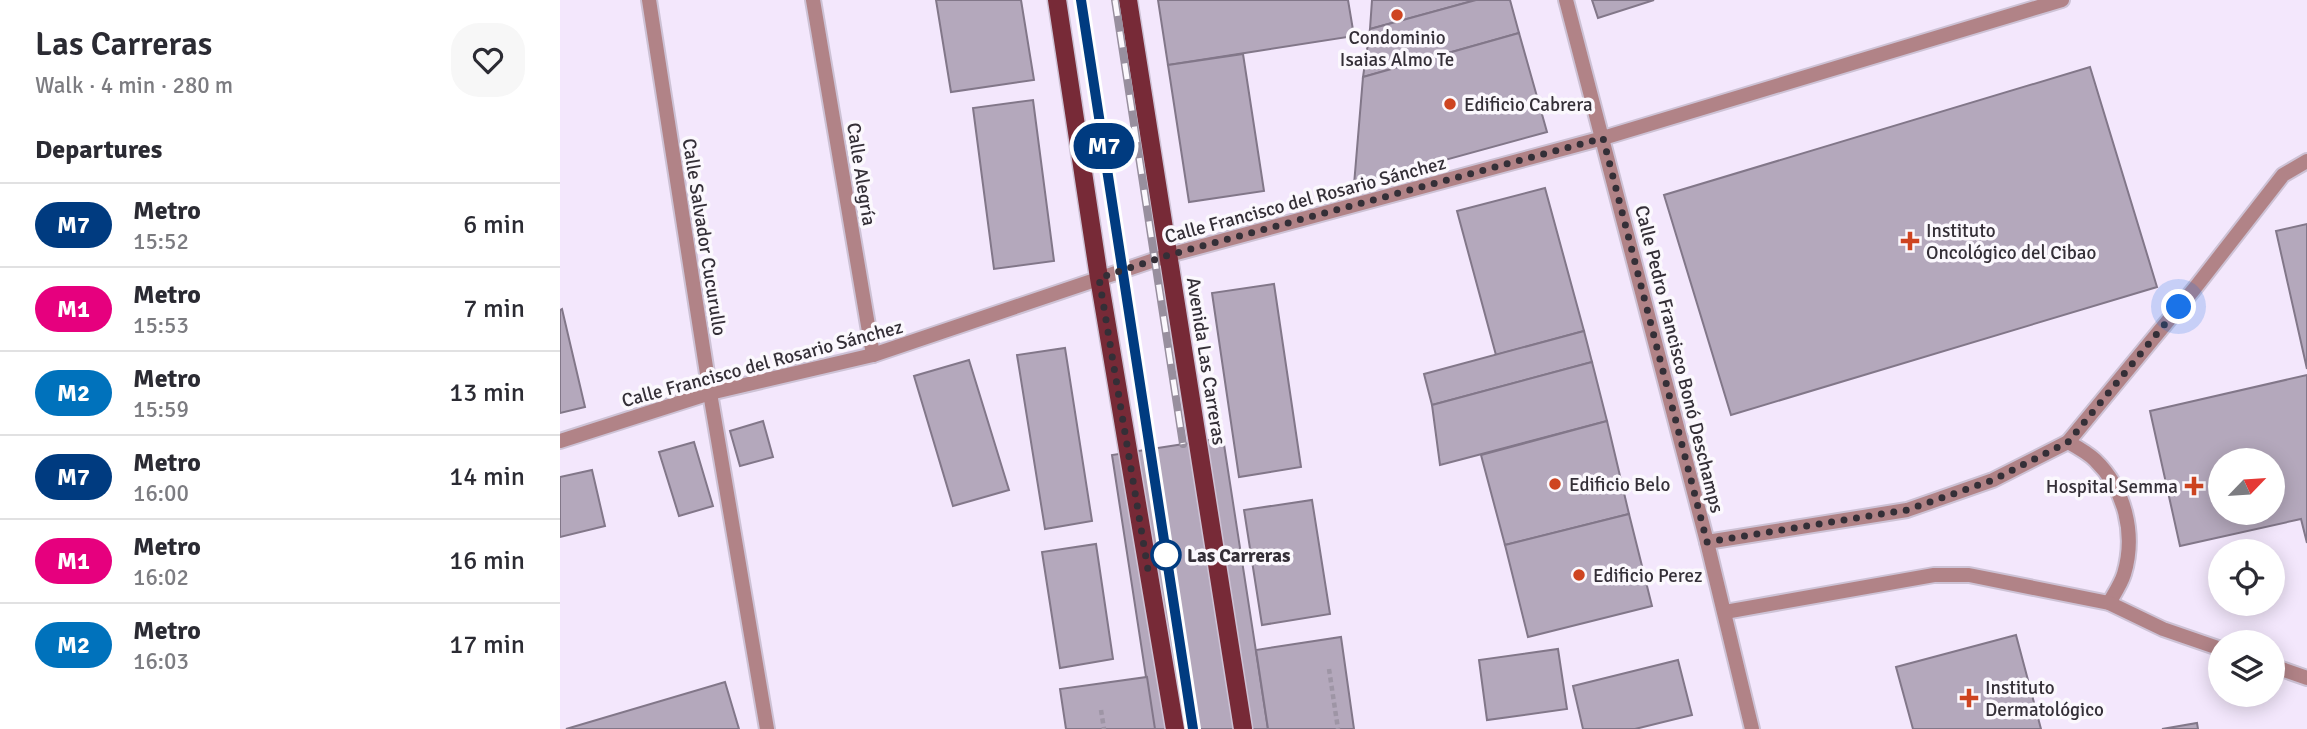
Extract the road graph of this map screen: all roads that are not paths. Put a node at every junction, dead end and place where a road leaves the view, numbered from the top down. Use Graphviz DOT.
graph roads {
  1 [pos="649,0"];
  2 [pos="813,0"];
  3 [pos="1057,0"];
  4 [pos="1128,0"];
  5 [pos="1566,0"];
  6 [pos="2062,0"];
  7 [pos="1603,138"];
  8 [pos="2307,161"];
  9 [pos="1169,255"];
  10 [pos="1099,278"];
  11 [pos="873,355"];
  12 [pos="709,393"];
  13 [pos="560,441"];
  14 [pos="2068,442"];
  15 [pos="1707,542"];
  16 [pos="2109,603"];
  17 [pos="1725,612"];
  18 [pos="2208,645"];
  19 [pos="2285,670"];
  20 [pos="2307,678"];
  21 [pos="767,729"];
  22 [pos="1175,729"];
  23 [pos="1243,729"];
  24 [pos="1752,729"];
  1 -- 12 [label="street, Calle Salvador Cucurullo"];
  2 -- 11 [label="street, Calle Alegría"];
  3 -- 10 [label="main road"];
  4 -- 9 [label="main road, Avenida Las Carreras"];
  5 -- 7 [label="street, Calle Pedro Francisco Bonó Deschamps"];
  6 -- 7 [label="street, Calle Francisco del Rosario Sánchez"];
  7 -- 9 [label="street, Calle Francisco del Rosario Sánchez"];
  7 -- 15 [label="street, Calle Pedro Francisco Bonó Deschamps"];
  8 -- 14 [label="street"];
  9 -- 10 [label="street, Calle Francisco del Rosario Sánchez"];
  9 -- 23 [label="main road, Avenida Las Carreras"];
  10 -- 11 [label="street, Calle Francisco del Rosario Sánchez"];
  10 -- 22 [label="main road"];
  11 -- 12 [label="street, Calle Francisco del Rosario Sánchez"];
  12 -- 13 [label="street, Calle Francisco del Rosario Sánchez"];
  12 -- 21 [label="street, Calle Salvador Cucurullo"];
  14 -- 15 [label="street"];
  14 -- 16 [label="street"];
  15 -- 17 [label="street, Calle Pedro Francisco Bonó Deschamps"];
  16 -- 17 [label="street"];
  16 -- 18 [label="street"];
  17 -- 24 [label="street, Calle Pedro Francisco Bonó Deschamps"];
  19 -- 20 [label="street"];
}
